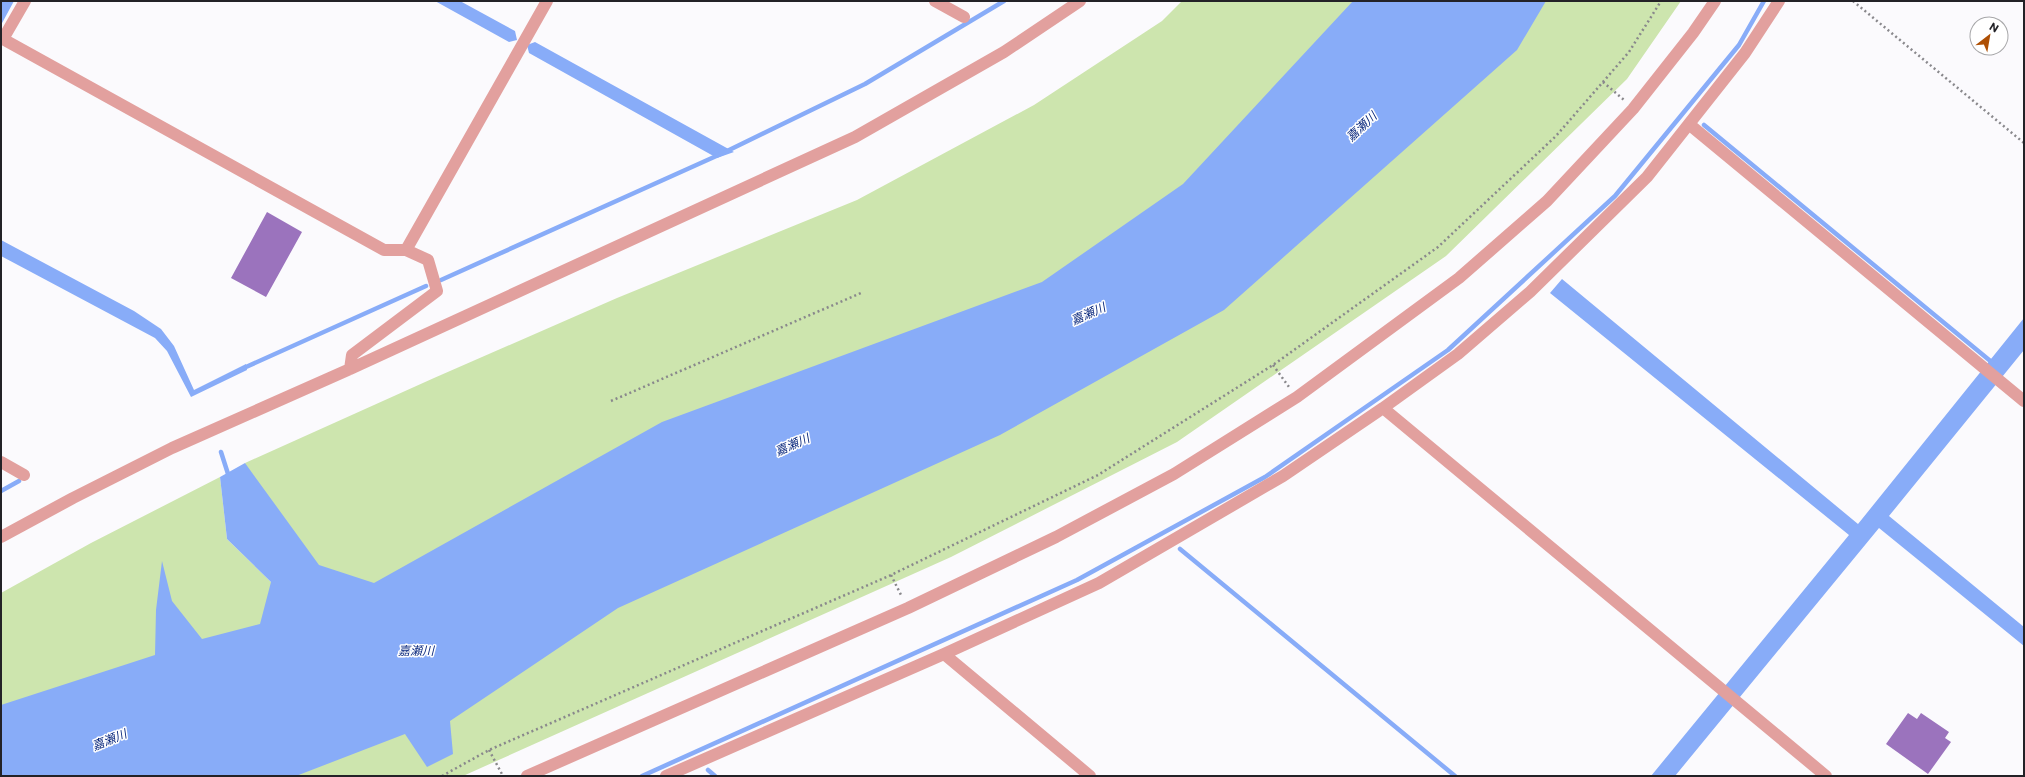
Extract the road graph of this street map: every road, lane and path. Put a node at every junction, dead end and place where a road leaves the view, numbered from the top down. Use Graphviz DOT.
graph roads {
  1 [pos="25,1"];
  2 [pos="547,1"];
  3 [pos="935,1"];
  4 [pos="1080,1"];
  5 [pos="1661,1"];
  6 [pos="1715,1"];
  7 [pos="1779,1"];
  8 [pos="1853,1"];
  9 [pos="964,17"];
  10 [pos="2,38"];
  11 [pos="1603,82"];
  12 [pos="1633,108"];
  13 [pos="1690,125"];
  14 [pos="2024,143"];
  15 [pos="406,250"];
  16 [pos="861,294"];
  17 [pos="1273,366"];
  18 [pos="350,369"];
  19 [pos="1297,396"];
  20 [pos="611,401"];
  21 [pos="2024,401"];
  22 [pos="1383,408"];
  23 [pos="1,462"];
  24 [pos="24,474"];
  25 [pos="1,537"];
  26 [pos="891,575"];
  27 [pos="908,608"];
  28 [pos="944,654"];
  29 [pos="489,750"];
  30 [pos="442,776"];
  31 [pos="503,776"];
  32 [pos="526,776"];
  33 [pos="666,776"];
  34 [pos="1090,776"];
  35 [pos="1826,776"];
  1 -- 10 [label="street"];
  2 -- 15 [label="street"];
  3 -- 9 [label="street"];
  4 -- 18 [label="street"];
  5 -- 11 [label="path"];
  6 -- 12 [label="street"];
  7 -- 13 [label="street"];
  8 -- 14 [label="path"];
  10 -- 15 [label="street"];
  11 -- 12 [label="path"];
  11 -- 17 [label="path"];
  12 -- 19 [label="street"];
  13 -- 21 [label="street"];
  13 -- 22 [label="street"];
  15 -- 18 [label="street"];
  16 -- 20 [label="path"];
  17 -- 19 [label="path"];
  17 -- 26 [label="path"];
  18 -- 25 [label="street"];
  19 -- 27 [label="street"];
  22 -- 28 [label="street"];
  22 -- 35 [label="street"];
  23 -- 24 [label="street"];
  26 -- 27 [label="path"];
  26 -- 29 [label="path"];
  27 -- 32 [label="street"];
  28 -- 33 [label="street"];
  28 -- 34 [label="street"];
  29 -- 30 [label="path"];
  29 -- 31 [label="path"];
}
